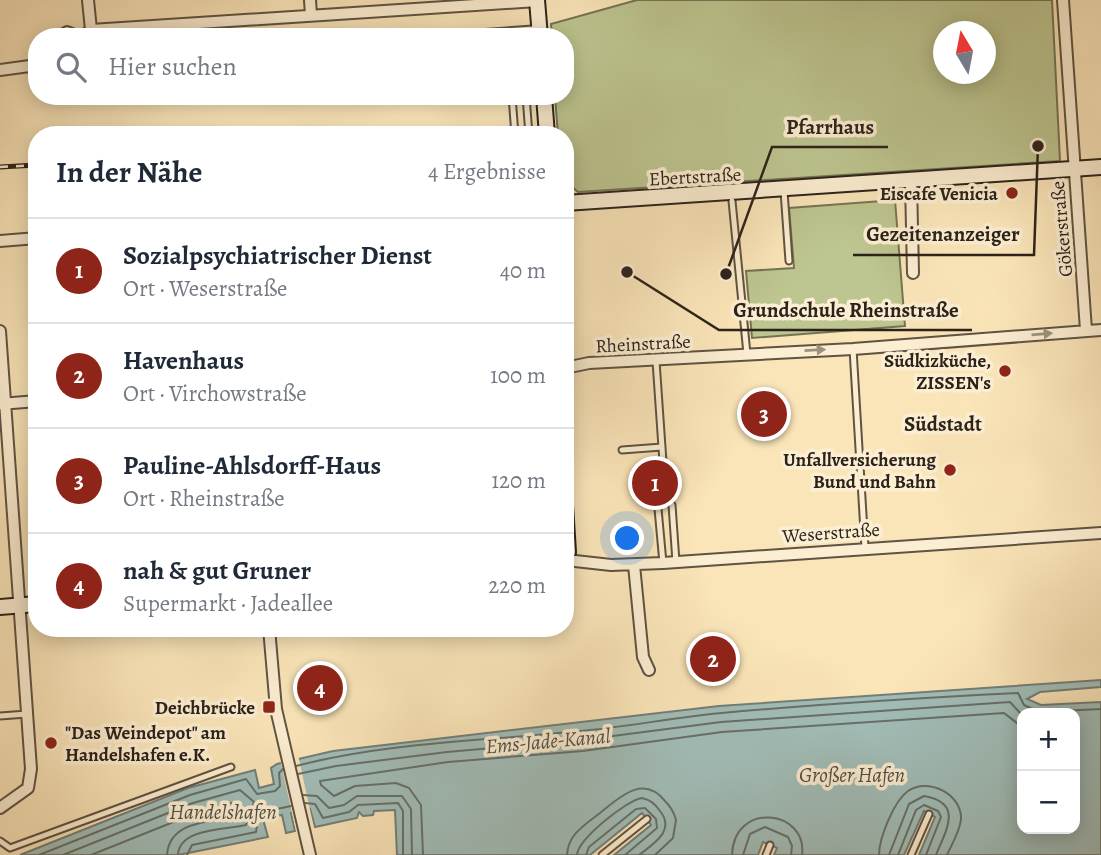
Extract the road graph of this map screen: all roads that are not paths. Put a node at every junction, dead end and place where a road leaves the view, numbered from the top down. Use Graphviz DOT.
graph roads {
  1 [pos="88,0"];
  2 [pos="310,0"];
  3 [pos="1063,0"];
  4 [pos="537,1"];
  5 [pos="311,15"];
  6 [pos="85,28"];
  7 [pos="156,28"];
  8 [pos="539,28"];
  9 [pos="28,66"];
  10 [pos="0,70"];
  11 [pos="513,105"];
  12 [pos="526,105"];
  13 [pos="545,105"];
  14 [pos="514,126"];
  15 [pos="528,126"];
  16 [pos="546,126"];
  17 [pos="1101,167"];
  18 [pos="1074,169"];
  19 [pos="911,181"];
  20 [pos="784,190"];
  21 [pos="732,197"];
  22 [pos="574,203"];
  23 [pos="28,239"];
  24 [pos="0,241"];
  25 [pos="789,261"];
  26 [pos="913,273"];
  27 [pos="1086,330"];
  28 [pos="1101,330"];
  29 [pos="0,331"];
  30 [pos="853,349"];
  31 [pos="747,354"];
  32 [pos="656,361"];
  33 [pos="574,366"];
  34 [pos="28,402"];
  35 [pos="3,403"];
  36 [pos="662,447"];
  37 [pos="622,450"];
  38 [pos="670,479"];
  39 [pos="657,498"];
  40 [pos="13,505"];
  41 [pos="672,505"];
  42 [pos="0,506"];
  43 [pos="1101,533"];
  44 [pos="865,548"];
  45 [pos="574,562"];
  46 [pos="676,562"];
  47 [pos="663,563"];
  48 [pos="634,565"];
  49 [pos="20,605"];
  50 [pos="28,605"];
  51 [pos="0,607"];
  52 [pos="270,637"];
  53 [pos="649,670"];
  54 [pos="27,713"];
  55 [pos="0,716"];
  56 [pos="232,767"];
  57 [pos="0,808"];
  58 [pos="929,814"];
  59 [pos="646,819"];
  60 [pos="0,841"];
  61 [pos="770,845"];
  62 [pos="310,855"];
  63 [pos="602,855"];
  64 [pos="766,855"];
  65 [pos="911,855"];
  1 -- 6 [label="street"];
  2 -- 5 [label="street"];
  3 -- 18 [label="street, Gökerstraße"];
  4 -- 5 [label="street"];
  4 -- 8 [label="street"];
  5 -- 7 [label="street"];
  9 -- 10 [label="street"];
  11 -- 14 [label="lane"];
  12 -- 15 [label="lane"];
  13 -- 16 [label="street"];
  17 -- 18 [label="street, Ebertstraße"];
  18 -- 19 [label="street, Ebertstraße"];
  18 -- 27 [label="street, Gökerstraße"];
  19 -- 20 [label="street, Ebertstraße"];
  19 -- 26 [label="street"];
  20 -- 21 [label="street, Ebertstraße"];
  20 -- 25 [label="lane"];
  21 -- 22 [label="street, Ebertstraße"];
  21 -- 31 [label="lane"];
  23 -- 24 [label="street"];
  27 -- 28 [label="street, Rheinstraße"];
  30 -- 27 [label="street, Rheinstraße, one-way"];
  29 -- 35 [label="street"];
  31 -- 30 [label="street, Rheinstraße, one-way"];
  30 -- 44 [label="lane"];
  31 -- 32 [label="street, Rheinstraße"];
  32 -- 33 [label="street, Rheinstraße"];
  32 -- 36 [label="lane"];
  34 -- 35 [label="street"];
  35 -- 40 [label="street"];
  36 -- 37 [label="lane"];
  36 -- 38 [label="lane"];
  39 -- 47 [label="lane"];
  40 -- 42 [label="street"];
  40 -- 49 [label="street"];
  41 -- 46 [label="lane"];
  43 -- 44 [label="street, Weserstraße"];
  44 -- 46 [label="street, Weserstraße"];
  45 -- 48 [label="street, Weserstraße"];
  46 -- 47 [label="street, Weserstraße"];
  47 -- 48 [label="street, Weserstraße"];
  48 -- 53 [label="street"];
  49 -- 50 [label="street"];
  49 -- 51 [label="street"];
  49 -- 54 [label="street"];
  52 -- 62 [label="street"];
  54 -- 55 [label="lane"];
  54 -- 57 [label="street"];
  56 -- 60 [label="lane"];
  58 -- 65 [label="lane"];
  59 -- 63 [label="lane"];
  61 -- 64 [label="lane"];
}
